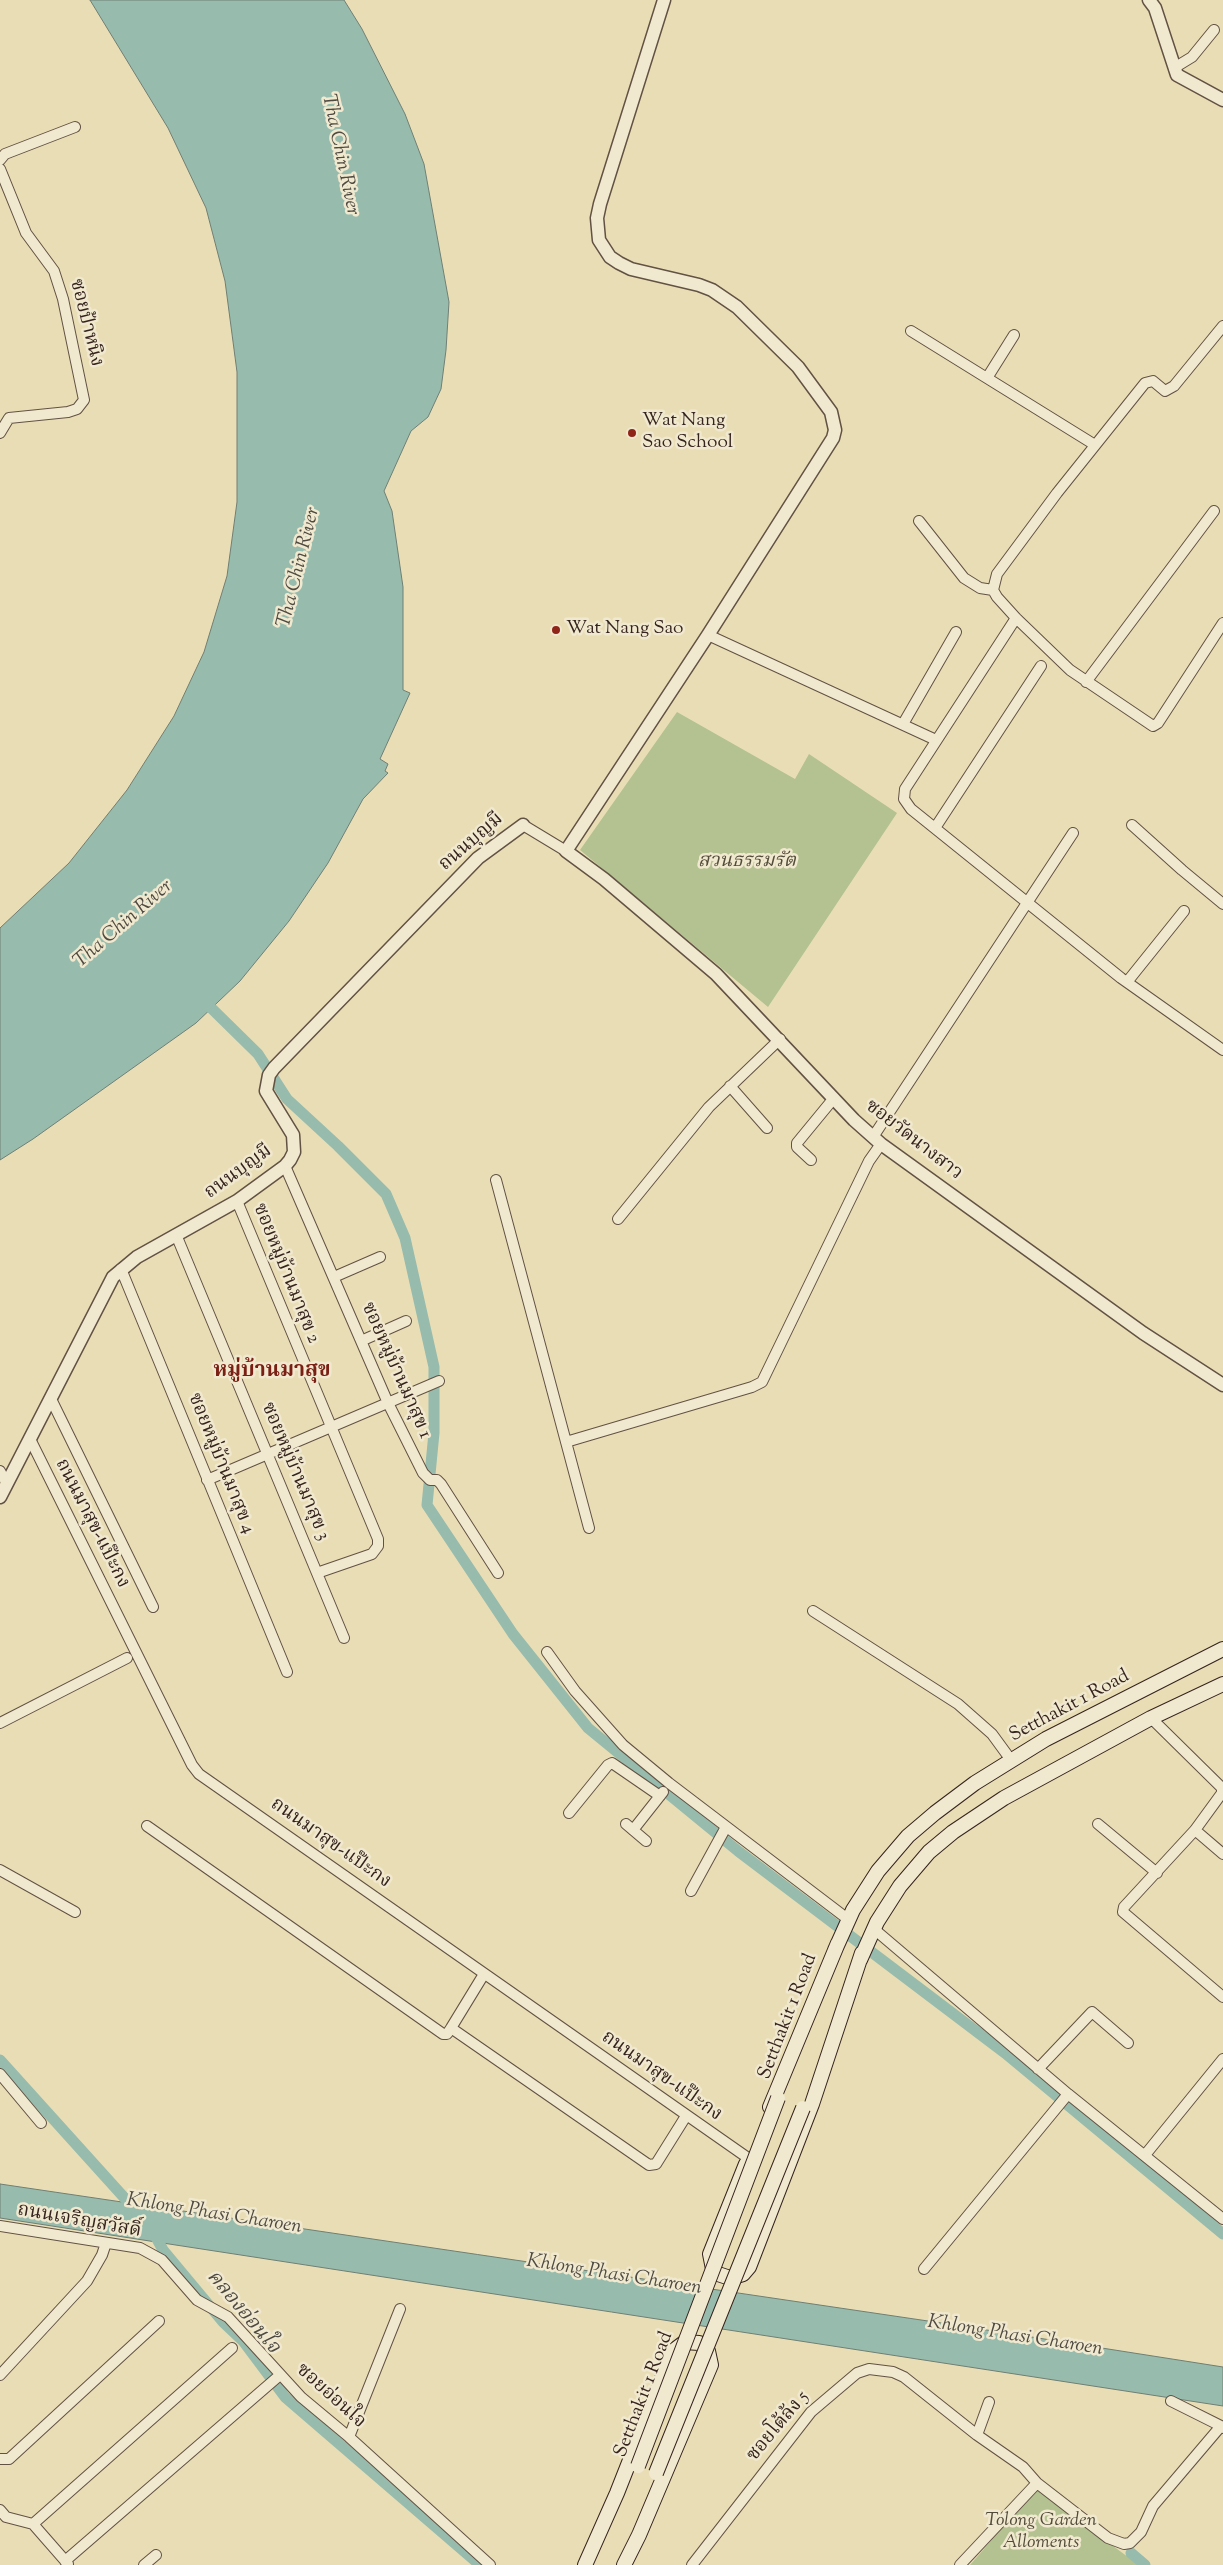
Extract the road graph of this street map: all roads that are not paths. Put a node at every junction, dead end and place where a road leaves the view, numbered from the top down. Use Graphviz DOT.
graph roads {
  1 [pos="664,0"];
  2 [pos="1149,0"];
  3 [pos="1214,30"];
  4 [pos="1174,68"];
  5 [pos="1223,100"];
  6 [pos="75,127"];
  7 [pos="0,160"];
  8 [pos="0,169"];
  9 [pos="1223,326"];
  10 [pos="911,331"];
  11 [pos="1014,335"];
  12 [pos="987,378"];
  13 [pos="0,433"];
  14 [pos="1095,445"];
  15 [pos="1214,511"];
  16 [pos="919,521"];
  17 [pos="993,590"];
  18 [pos="1016,618"];
  19 [pos="1223,623"];
  20 [pos="956,632"];
  21 [pos="708,636"];
  22 [pos="1041,666"];
  23 [pos="1086,682"];
  24 [pos="903,724"];
  25 [pos="936,740"];
  26 [pos="523,825"];
  27 [pos="1132,825"];
  28 [pos="935,828"];
  29 [pos="1073,833"];
  30 [pos="566,851"];
  31 [pos="1027,902"];
  32 [pos="1223,904"];
  33 [pos="1184,911"];
  34 [pos="1127,982"];
  35 [pos="780,1039"];
  36 [pos="1223,1050"];
  37 [pos="730,1086"];
  38 [pos="834,1098"];
  39 [pos="768,1128"];
  40 [pos="877,1141"];
  41 [pos="811,1160"];
  42 [pos="285,1166"];
  43 [pos="496,1180"];
  44 [pos="237,1201"];
  45 [pos="618,1219"];
  46 [pos="177,1237"];
  47 [pos="380,1257"];
  48 [pos="121,1269"];
  49 [pos="334,1276"];
  50 [pos="406,1321"];
  51 [pos="361,1340"];
  52 [pos="439,1381"];
  53 [pos="1223,1384"];
  54 [pos="51,1399"];
  55 [pos="388,1403"];
  56 [pos="330,1428"];
  57 [pos="30,1439"];
  58 [pos="566,1442"];
  59 [pos="268,1454"];
  60 [pos="0,1472"];
  61 [pos="207,1480"];
  62 [pos="6,1484"];
  63 [pos="0,1497"];
  64 [pos="589,1528"];
  65 [pos="317,1572"];
  66 [pos="498,1573"];
  67 [pos="154,1607"];
  68 [pos="813,1611"];
  69 [pos="344,1638"];
  70 [pos="1223,1649"];
  71 [pos="547,1652"];
  72 [pos="127,1658"];
  73 [pos="287,1672"];
  74 [pos="1223,1684"];
  75 [pos="1151,1718"];
  76 [pos="0,1722"];
  77 [pos="1011,1760"];
  78 [pos="668,1783"];
  79 [pos="660,1796"];
  80 [pos="570,1813"];
  81 [pos="1098,1824"];
  82 [pos="147,1826"];
  83 [pos="726,1826"];
  84 [pos="1194,1830"];
  85 [pos="646,1841"];
  86 [pos="1223,1854"];
  87 [pos="0,1870"];
  88 [pos="1156,1873"];
  89 [pos="691,1892"];
  90 [pos="75,1912"];
  91 [pos="848,1920"];
  92 [pos="874,1929"];
  93 [pos="838,1942"];
  94 [pos="862,1953"];
  95 [pos="484,1974"];
  96 [pos="1223,1998"];
  97 [pos="451,2028"];
  98 [pos="1128,2043"];
  99 [pos="1223,2059"];
  100 [pos="1038,2069"];
  101 [pos="0,2074"];
  102 [pos="1068,2094"];
  103 [pos="686,2116"];
  104 [pos="41,2123"];
  105 [pos="1145,2155"];
  106 [pos="748,2158"];
  107 [pos="1223,2219"];
  108 [pos="0,2226"];
  109 [pos="106,2243"];
  110 [pos="152,2253"];
  111 [pos="924,2269"];
  112 [pos="400,2309"];
  113 [pos="159,2321"];
  114 [pos="232,2348"];
  115 [pos="0,2375"];
  116 [pos="275,2379"];
  117 [pos="1171,2401"];
  118 [pos="989,2402"];
  119 [pos="1222,2427"];
  120 [pos="977,2434"];
  121 [pos="349,2437"];
  122 [pos="0,2459"];
  123 [pos="1037,2483"];
  124 [pos="0,2510"];
  125 [pos="33,2524"];
  126 [pos="156,2555"];
  127 [pos="67,2563"];
  128 [pos="144,2565"];
  129 [pos="490,2565"];
  130 [pos="585,2565"];
  131 [pos="593,2565"];
  132 [pos="616,2565"];
  133 [pos="624,2565"];
  134 [pos="692,2565"];
  135 [pos="960,2565"];
  1 -- 21 [label="street"];
  2 -- 4 [label="street"];
  3 -- 4 [label="street"];
  4 -- 5 [label="street"];
  6 -- 7 [label="street"];
  8 -- 13 [label="street, ซอยป้าหนิง"];
  9 -- 14 [label="street"];
  10 -- 12 [label="street"];
  11 -- 12 [label="street"];
  12 -- 14 [label="street"];
  14 -- 17 [label="street"];
  15 -- 23 [label="street"];
  16 -- 17 [label="street"];
  17 -- 18 [label="street"];
  18 -- 23 [label="street"];
  18 -- 25 [label="street"];
  19 -- 23 [label="street"];
  20 -- 24 [label="street"];
  21 -- 24 [label="street"];
  21 -- 30 [label="street"];
  22 -- 28 [label="street"];
  24 -- 25 [label="street"];
  25 -- 28 [label="street"];
  26 -- 30 [label="street"];
  26 -- 42 [label="street, ถนนบุญมี"];
  27 -- 32 [label="street"];
  28 -- 31 [label="street"];
  29 -- 31 [label="street"];
  30 -- 35 [label="street, ซอยวัดนางสาว"];
  31 -- 34 [label="street"];
  31 -- 40 [label="street"];
  33 -- 34 [label="street"];
  34 -- 36 [label="street"];
  35 -- 37 [label="street"];
  35 -- 38 [label="street, ซอยวัดนางสาว"];
  37 -- 39 [label="street"];
  37 -- 45 [label="street"];
  38 -- 40 [label="street, ซอยวัดนางสาว"];
  38 -- 41 [label="street"];
  40 -- 53 [label="street, ซอยวัดนางสาว"];
  40 -- 58 [label="street"];
  42 -- 44 [label="street, ถนนบุญมี"];
  42 -- 49 [label="street, ซอยหมู่บ้านมาสุข 1"];
  43 -- 58 [label="street"];
  44 -- 46 [label="street, ถนนบุญมี"];
  44 -- 56 [label="street, ซอยหมู่บ้านมาสุข 2"];
  46 -- 48 [label="street, ถนนบุญมี"];
  46 -- 59 [label="street, ซอยหมู่บ้านมาสุข 3"];
  47 -- 49 [label="street"];
  48 -- 54 [label="street, ถนนบุญมี"];
  48 -- 61 [label="street, ซอยหมู่บ้านมาสุข 4"];
  49 -- 51 [label="street, ซอยหมู่บ้านมาสุข 1"];
  50 -- 51 [label="street"];
  51 -- 55 [label="street, ซอยหมู่บ้านมาสุข 1"];
  52 -- 55 [label="street"];
  54 -- 57 [label="street, ถนนบุญมี"];
  54 -- 67 [label="street"];
  55 -- 56 [label="street"];
  55 -- 66 [label="street, ซอยหมู่บ้านมาสุข 1"];
  56 -- 59 [label="street"];
  56 -- 65 [label="street, ซอยหมู่บ้านมาสุข 2"];
  57 -- 62 [label="street, ถนนบุญมี"];
  57 -- 95 [label="street, ถนนมาสุข-แป๊ะกง"];
  58 -- 64 [label="street"];
  59 -- 61 [label="street"];
  59 -- 65 [label="street, ซอยหมู่บ้านมาสุข 3"];
  60 -- 62 [label="street"];
  61 -- 73 [label="street, ซอยหมู่บ้านมาสุข 4"];
  62 -- 63 [label="street, ถนนบุญมี"];
  65 -- 69 [label="street, ซอยหมู่บ้านมาสุข 3"];
  68 -- 77 [label="street"];
  70 -- 77 [label="main road, Setthakit 1 Road"];
  71 -- 78 [label="street"];
  72 -- 76 [label="street"];
  74 -- 75 [label="main road, Setthakit 1 Road"];
  75 -- 84 [label="street"];
  75 -- 92 [label="main road, Setthakit 1 Road"];
  77 -- 91 [label="main road, Setthakit 1 Road"];
  78 -- 79 [label="street"];
  78 -- 83 [label="street"];
  79 -- 80 [label="street"];
  79 -- 85 [label="street"];
  81 -- 88 [label="street"];
  82 -- 97 [label="street"];
  83 -- 89 [label="street"];
  83 -- 91 [label="street"];
  84 -- 86 [label="street"];
  84 -- 88 [label="street"];
  87 -- 90 [label="street"];
  88 -- 96 [label="street"];
  91 -- 93 [label="main road, Setthakit 1 Road"];
  92 -- 94 [label="main road, Setthakit 1 Road"];
  92 -- 100 [label="street"];
  93 -- 106 [label="main road"];
  93 -- 131 [label="main road, Setthakit 1 Road, bridge"];
  94 -- 106 [label="main road"];
  94 -- 132 [label="main road, Setthakit 1 Road, bridge"];
  95 -- 97 [label="street"];
  95 -- 103 [label="street, ถนนมาสุข-แป๊ะกง"];
  97 -- 103 [label="street"];
  98 -- 100 [label="street"];
  99 -- 105 [label="street"];
  100 -- 102 [label="street"];
  101 -- 104 [label="street"];
  102 -- 105 [label="street"];
  102 -- 111 [label="street"];
  103 -- 106 [label="street, ถนนมาสุข-แป๊ะกง"];
  105 -- 107 [label="street"];
  108 -- 109 [label="street, ถนนเจริญสวัสดิ์"];
  109 -- 110 [label="street, ถนนเจริญสวัสดิ์"];
  109 -- 115 [label="street"];
  110 -- 116 [label="street, ซอยอ่อนใจ"];
  112 -- 121 [label="street"];
  113 -- 122 [label="street"];
  114 -- 125 [label="street"];
  116 -- 121 [label="street, ซอยอ่อนใจ"];
  116 -- 127 [label="street"];
  117 -- 119 [label="street"];
  118 -- 120 [label="street"];
  119 -- 123 [label="street, ซอยโต้ล้ง 5"];
  120 -- 123 [label="street, ซอยโต้ล้ง 5"];
  120 -- 134 [label="street, ซอยโต้ล้ง 5"];
  121 -- 129 [label="street, ซอยอ่อนใจ"];
  123 -- 135 [label="street"];
  124 -- 125 [label="street"];
  125 -- 127 [label="street"];
  126 -- 128 [label="street"];
  130 -- 133 [label="main road"];
}
